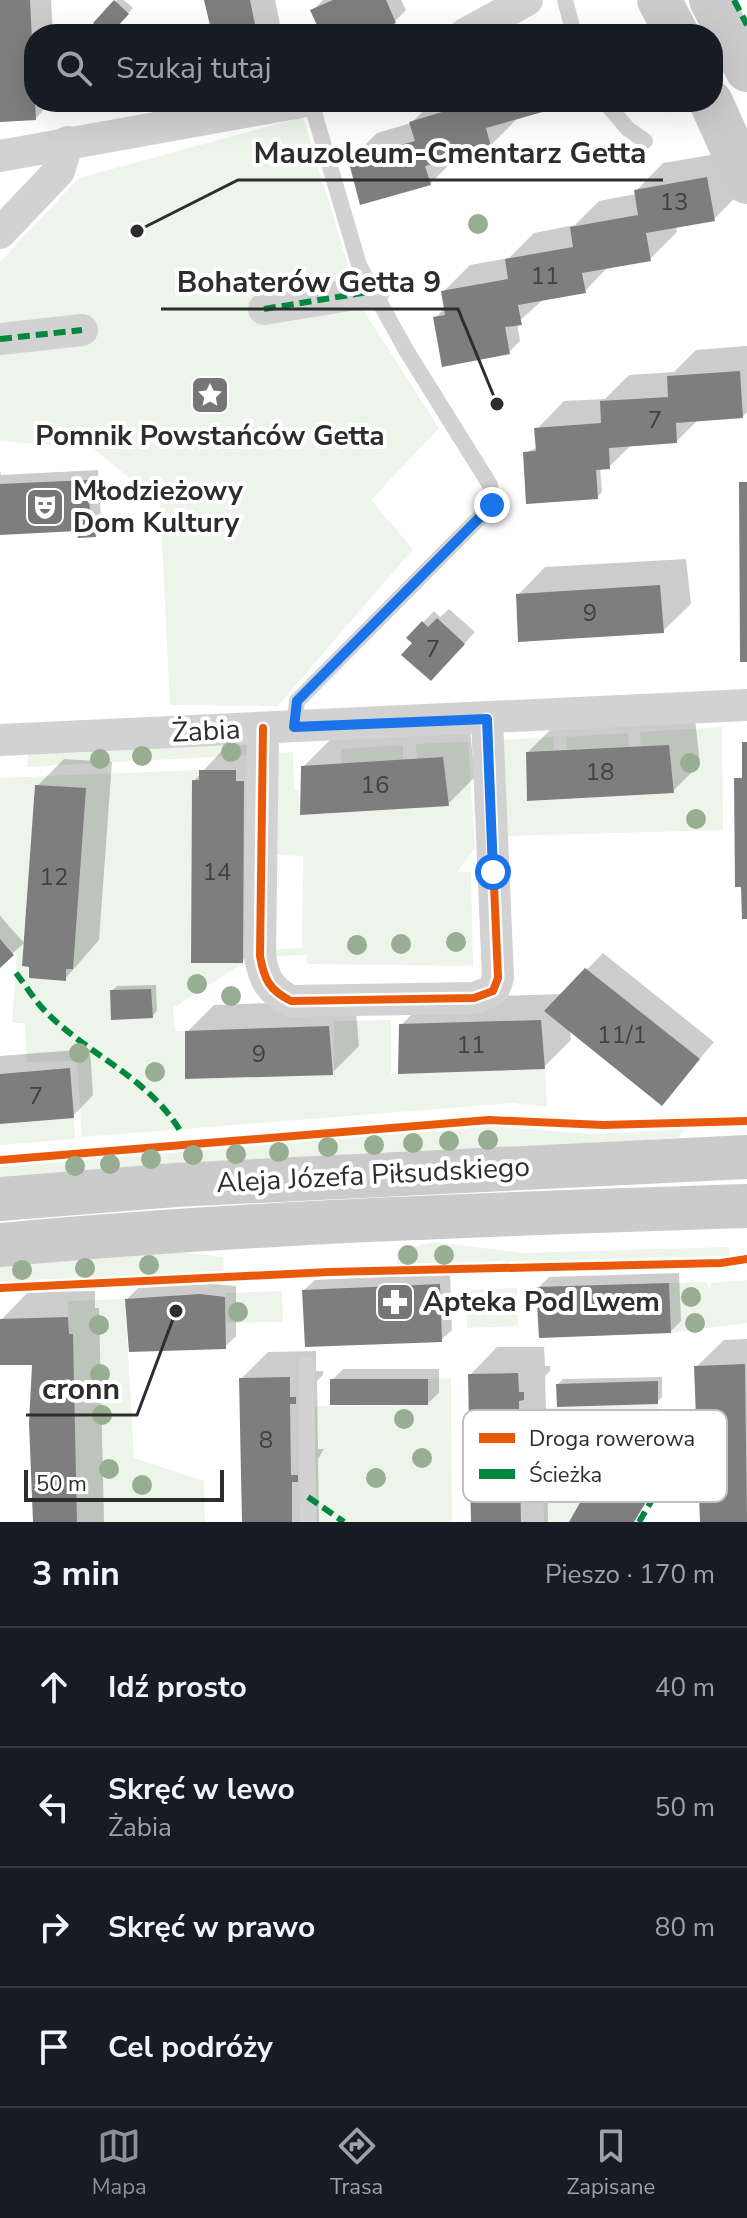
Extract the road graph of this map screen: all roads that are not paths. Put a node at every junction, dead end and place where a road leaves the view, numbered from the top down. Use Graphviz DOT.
graph roads {
  1 [pos="527,0"];
  2 [pos="565,0"];
  3 [pos="659,0"];
  4 [pos="711,0"];
  5 [pos="483,24"];
  6 [pos="571,24"];
  7 [pos="672,24"];
  8 [pos="719,24"];
  9 [pos="723,37"];
  10 [pos="733,67"];
  11 [pos="243,112"];
  12 [pos="314,112"];
  13 [pos="614,112"];
  14 [pos="716,112"];
  15 [pos="645,141"];
  16 [pos="68,142"];
  17 [pos="0,156"];
  18 [pos="747,182"];
  19 [pos="0,233"];
  20 [pos="374,291"];
  21 [pos="264,309"];
  22 [pos="82,330"];
  23 [pos="0,339"];
  24 [pos="747,705"];
  25 [pos="487,719"];
  26 [pos="278,728"];
  27 [pos="0,740"];
  28 [pos="747,1157"];
  29 [pos="0,1199"];
  30 [pos="747,1206"];
  31 [pos="0,1245"];
  32 [pos="306,1365"];
  33 [pos="308,1522"];
  1 -- 5 [label="street"];
  2 -- 6 [label="lane"];
  3 -- 7 [label="main road"];
  4 -- 8 [label="main road"];
  9 -- 10 [label="main road"];
  11 -- 16 [label="street"];
  12 -- 20 [label="lane"];
  13 -- 15 [label="lane"];
  14 -- 18 [label="main road"];
  16 -- 17 [label="street"];
  16 -- 19 [label="street"];
  20 -- 21 [label="street"];
  20 -- 26 [label="lane"];
  22 -- 23 [label="street"];
  24 -- 25 [label="street, Żabia"];
  25 -- 26 [label="street, Żabia"];
  25 -- 26 [label="street"];
  26 -- 27 [label="street, Żabia"];
  28 -- 29 [label="main road, Aleja Józefa Piłsudskiego"];
  30 -- 31 [label="main road, Aleja Józefa Piłsudskiego"];
  32 -- 33 [label="lane"];
}
